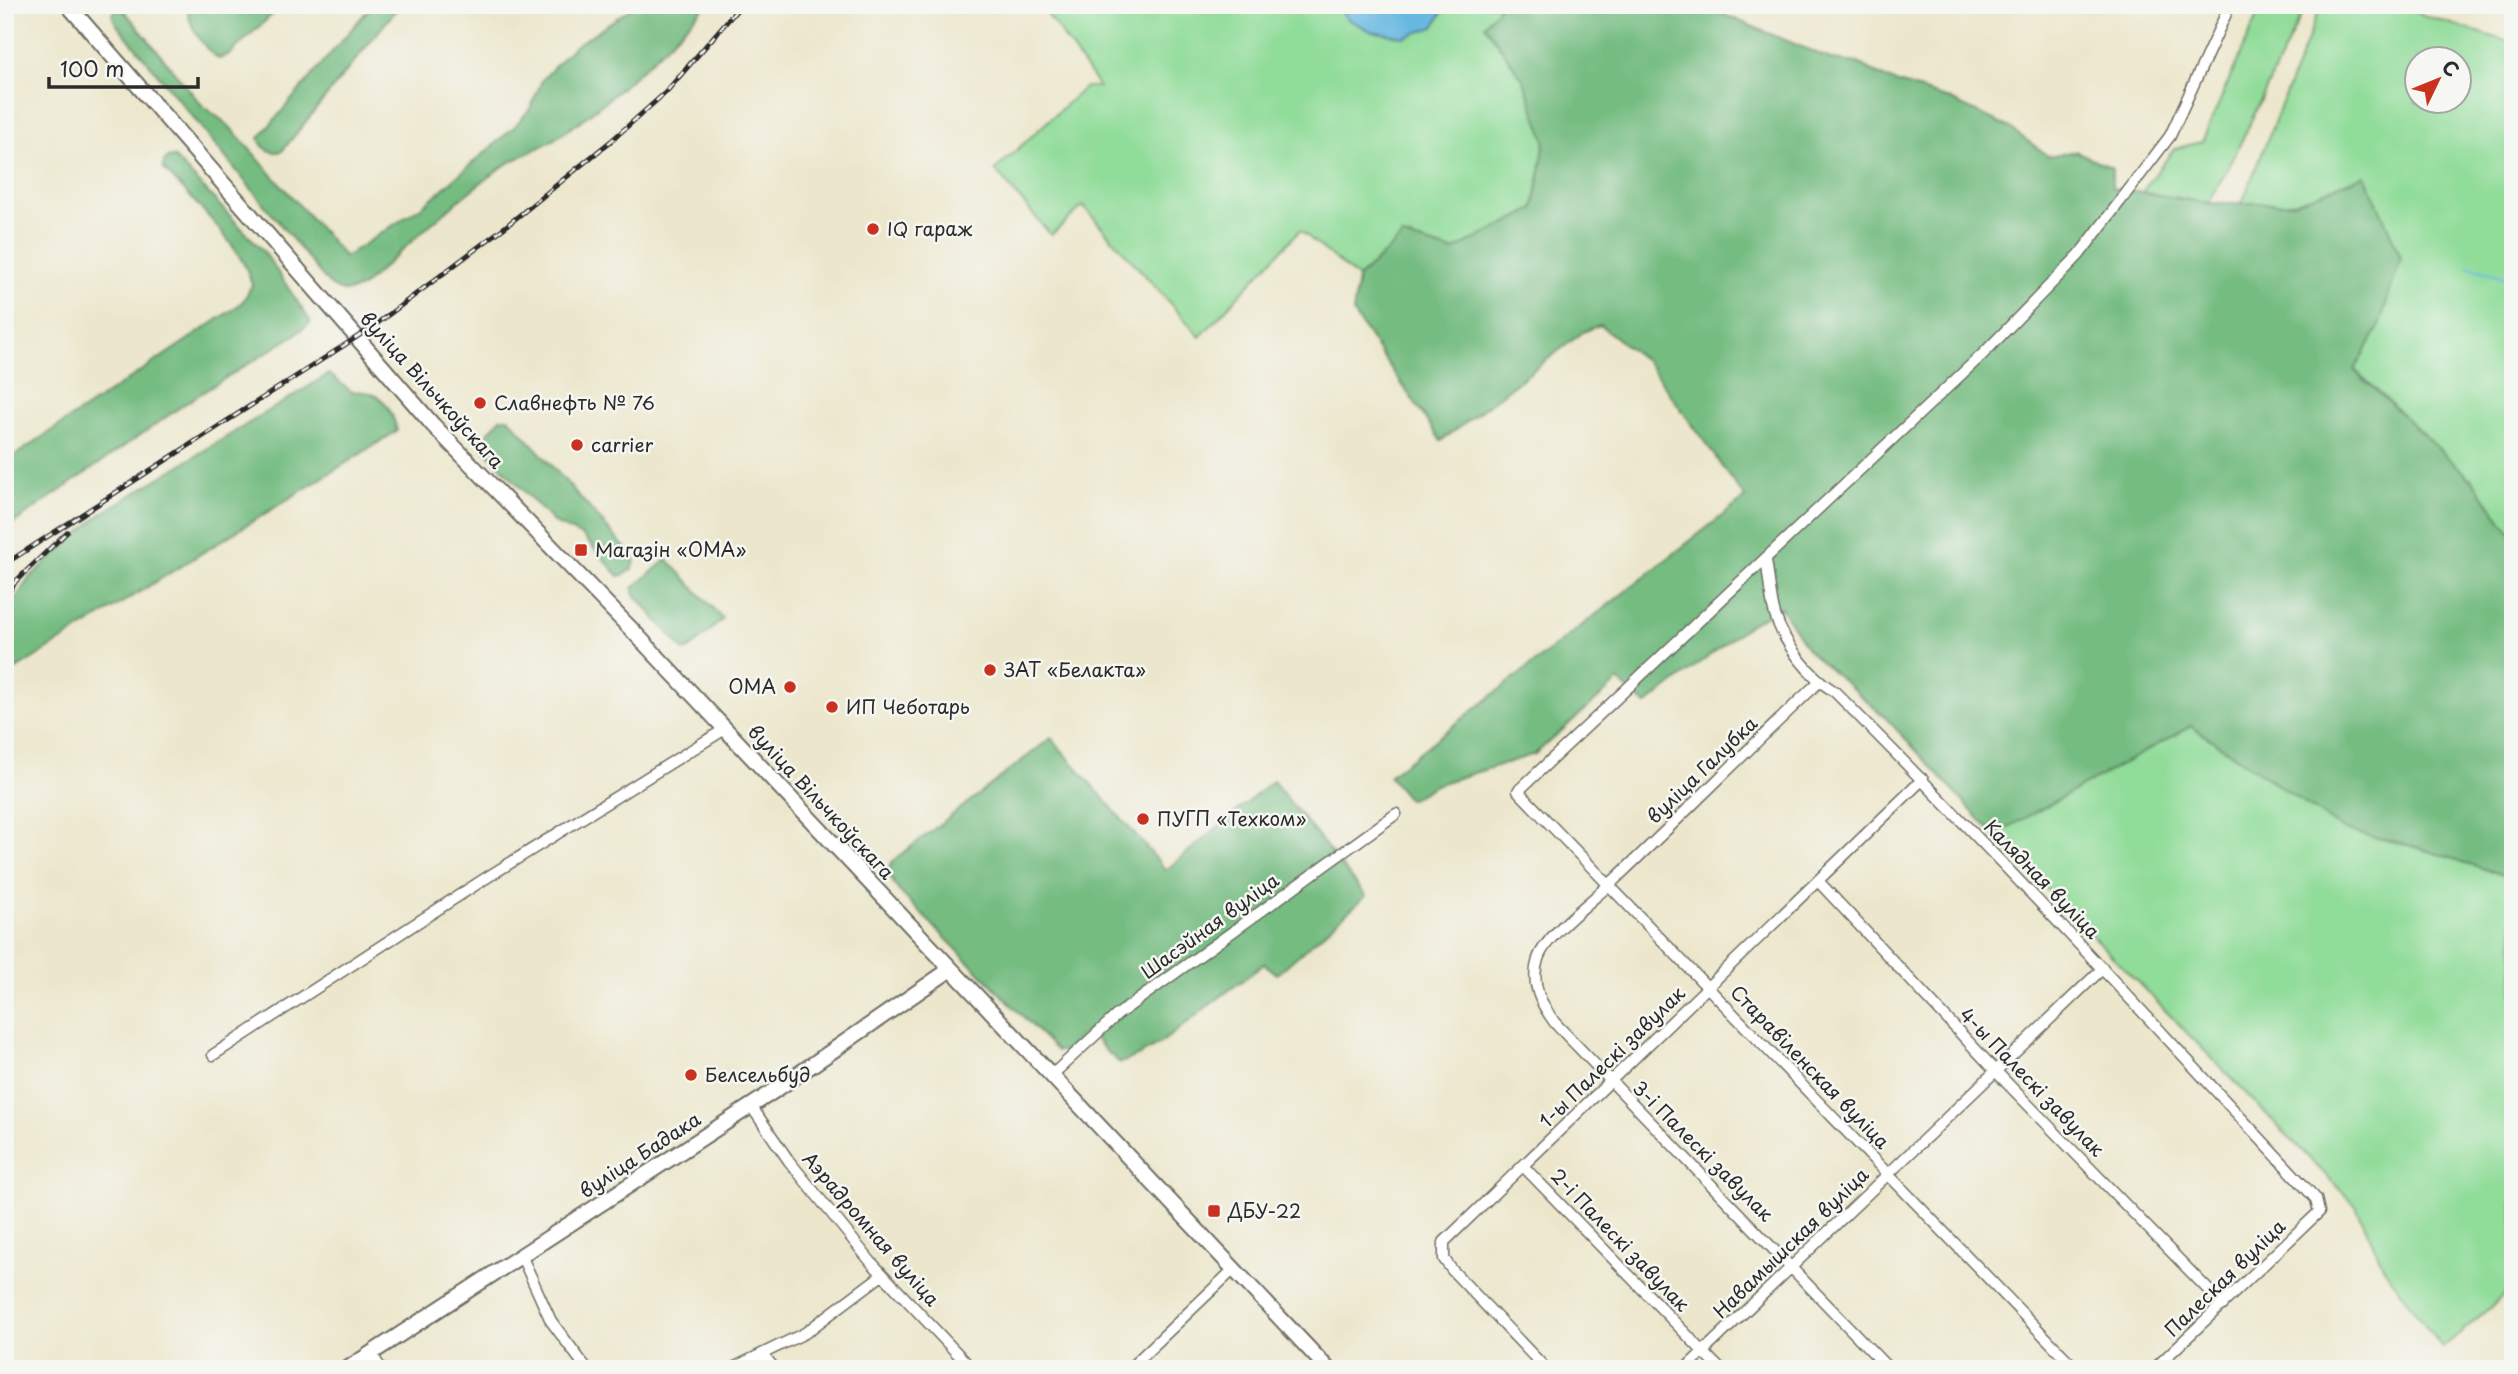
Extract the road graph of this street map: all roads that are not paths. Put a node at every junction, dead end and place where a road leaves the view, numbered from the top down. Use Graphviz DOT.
graph roads {
  1 [pos="68,5"];
  2 [pos="2230,5"];
  3 [pos="1766,560"];
  4 [pos="1819,682"];
  5 [pos="725,729"];
  6 [pos="1923,779"];
  7 [pos="1395,814"];
  8 [pos="1819,882"];
  9 [pos="1610,884"];
  10 [pos="2103,968"];
  11 [pos="951,969"];
  12 [pos="1709,987"];
  13 [pos="213,1055"];
  14 [pos="1996,1071"];
  15 [pos="1052,1075"];
  16 [pos="1610,1082"];
  17 [pos="751,1106"];
  18 [pos="1524,1167"];
  19 [pos="1889,1174"];
  20 [pos="2319,1212"];
  21 [pos="521,1255"];
  22 [pos="1792,1266"];
  23 [pos="1234,1269"];
  24 [pos="882,1275"];
  25 [pos="2222,1305"];
  26 [pos="1703,1352"];
  27 [pos="371,1353"];
  28 [pos="763,1355"];
  29 [pos="347,1369"];
  30 [pos="381,1369"];
  31 [pos="587,1369"];
  32 [pos="731,1369"];
  33 [pos="775,1369"];
  34 [pos="972,1369"];
  35 [pos="1129,1369"];
  36 [pos="1328,1369"];
  37 [pos="1546,1369"];
  38 [pos="1685,1369"];
  39 [pos="1720,1369"];
  40 [pos="1889,1369"];
  41 [pos="2076,1369"];
  42 [pos="2154,1369"];
  1 -- 5 [label="main road, вуліца Вільчкоўскага"];
  2 -- 3 [label="street"];
  3 -- 4 [label="street, Калядная вуліца"];
  3 -- 9 [label="street, Старавіленская вуліца"];
  4 -- 6 [label="street, Калядная вуліца"];
  4 -- 9 [label="street, вуліца Галубка"];
  5 -- 11 [label="main road, вуліца Вільчкоўскага"];
  5 -- 13 [label="street"];
  6 -- 8 [label="street, 1-ы Палескі завулак"];
  6 -- 10 [label="street, Калядная вуліца"];
  7 -- 15 [label="street, Шасэйная вуліца"];
  8 -- 12 [label="street, 1-ы Палескі завулак"];
  8 -- 14 [label="street, 4-ы Палескі завулак"];
  9 -- 12 [label="street, Старавіленская вуліца"];
  9 -- 16 [label="street, 3-і Палескі завулак"];
  10 -- 14 [label="street, Навамышская вуліца"];
  10 -- 20 [label="street, Калядная вуліца"];
  11 -- 15 [label="main road, вуліца Вільчкоўскага"];
  11 -- 17 [label="main road, вуліца Бадака"];
  12 -- 16 [label="street, 1-ы Палескі завулак"];
  12 -- 19 [label="street, Старавіленская вуліца"];
  14 -- 19 [label="street, Навамышская вуліца"];
  14 -- 25 [label="street, 4-ы Палескі завулак"];
  15 -- 23 [label="main road, вуліца Вільчкоўскага"];
  16 -- 18 [label="street, 1-ы Палескі завулак"];
  16 -- 22 [label="street, 3-і Палескі завулак"];
  17 -- 21 [label="main road, вуліца Бадака"];
  17 -- 24 [label="street, Аэрадромная вуліца"];
  18 -- 26 [label="street, 2-і Палескі завулак"];
  18 -- 37 [label="street, 1-ы Палескі завулак"];
  19 -- 22 [label="street, Навамышская вуліца"];
  19 -- 41 [label="street, Старавіленская вуліца"];
  20 -- 25 [label="street, Палеская вуліца"];
  21 -- 27 [label="main road, вуліца Бадака"];
  21 -- 31 [label="street"];
  22 -- 26 [label="street, Навамышская вуліца"];
  22 -- 40 [label="street, 3-і Палескі завулак"];
  23 -- 35 [label="street"];
  23 -- 36 [label="main road, вуліца Вільчкоўскага"];
  24 -- 28 [label="street"];
  24 -- 34 [label="street, Аэрадромная вуліца"];
  25 -- 42 [label="street, Палеская вуліца"];
  26 -- 38 [label="street, Навамышская вуліца"];
  26 -- 39 [label="street, 2-і Палескі завулак"];
  27 -- 29 [label="main road, вуліца Бадака"];
  27 -- 30 [label="street"];
  28 -- 32 [label="street"];
  28 -- 33 [label="street"];
}
